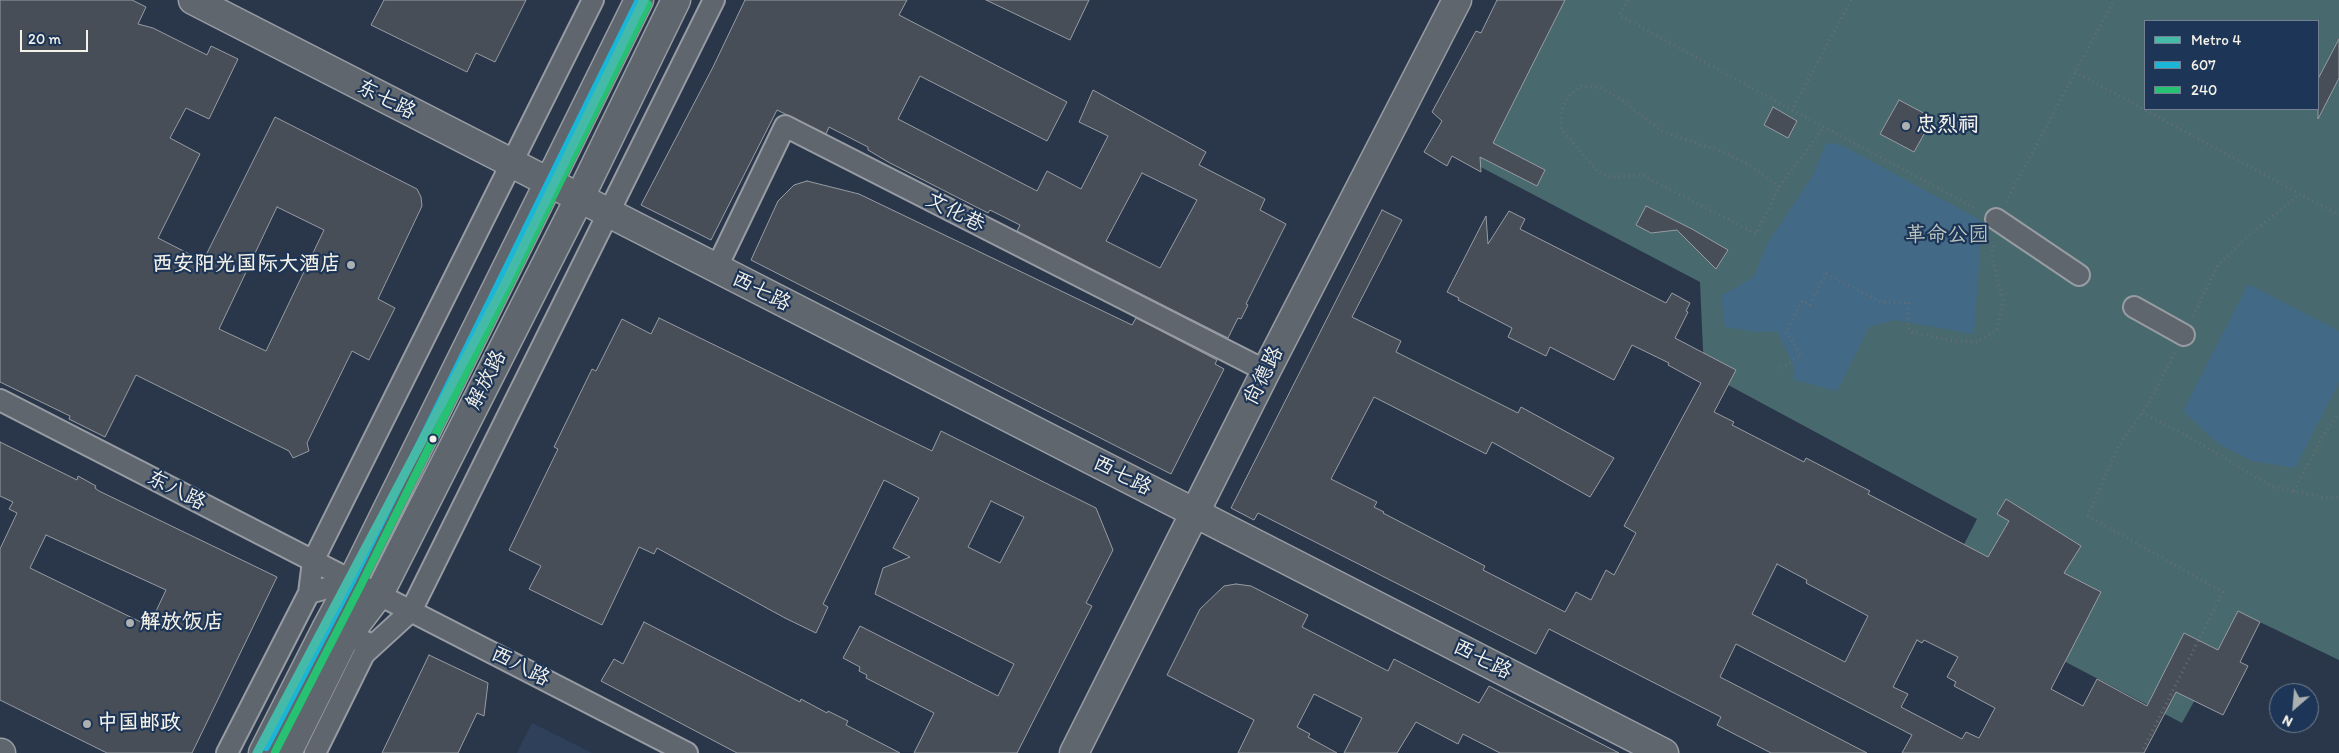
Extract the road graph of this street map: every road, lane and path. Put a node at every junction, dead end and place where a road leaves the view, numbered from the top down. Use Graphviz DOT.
graph roads {
  1 [pos="193,0"];
  2 [pos="594,0"];
  3 [pos="639,0"];
  4 [pos="676,0"];
  5 [pos="714,0"];
  6 [pos="1457,0"];
  7 [pos="1628,0"];
  8 [pos="1851,0"];
  9 [pos="2114,0"];
  10 [pos="2075,72"];
  11 [pos="2144,109"];
  12 [pos="1792,110"];
  13 [pos="2145,110"];
  14 [pos="1824,127"];
  15 [pos="513,165"];
  16 [pos="550,184"];
  17 [pos="1778,187"];
  18 [pos="579,199"];
  19 [pos="609,213"];
  20 [pos="2339,215"];
  21 [pos="1996,220"];
  22 [pos="716,269"];
  23 [pos="2079,275"];
  24 [pos="2134,307"];
  25 [pos="2184,335"];
  26 [pos="1781,368"];
  27 [pos="1266,371"];
  28 [pos="0,400"];
  29 [pos="2142,413"];
  30 [pos="2339,414"];
  31 [pos="2294,491"];
  32 [pos="2339,497"];
  33 [pos="1194,513"];
  34 [pos="2088,516"];
  35 [pos="314,561"];
  36 [pos="352,581"];
  37 [pos="309,593"];
  38 [pos="379,594"];
  39 [pos="411,611"];
  40 [pos="364,654"];
  41 [pos="227,753"];
  42 [pos="263,753"];
  43 [pos="287,753"];
  44 [pos="315,753"];
  45 [pos="688,753"];
  46 [pos="1074,753"];
  47 [pos="1664,753"];
  48 [pos="2140,753"];
  1 -- 15 [label="street, 东七路"];
  2 -- 15 [label="street"];
  3 -- 16 [label="street, 解放路"];
  4 -- 18 [label="street, 解放路"];
  5 -- 19 [label="street"];
  6 -- 27 [label="street, 尚德路"];
  7 -- 12 [label="path"];
  8 -- 12 [label="path"];
  9 -- 10 [label="path"];
  10 -- 11 [label="path"];
  10 -- 21 [label="path"];
  12 -- 14 [label="path"];
  13 -- 20 [label="path"];
  14 -- 17 [label="path"];
  14 -- 21 [label="path"];
  15 -- 16 [label="street, 东七路"];
  15 -- 35 [label="street"];
  16 -- 18 [label="street, 东七路"];
  16 -- 36 [label="street, 解放路"];
  17 -- 17 [label="path"];
  18 -- 19 [label="street, 西七路"];
  18 -- 38 [label="street, 解放路"];
  19 -- 22 [label="street, 西七路"];
  19 -- 39 [label="street"];
  21 -- 23 [label="street"];
  21 -- 26 [label="path"];
  22 -- 27 [label="street, 文化巷"];
  22 -- 33 [label="street, 西七路"];
  24 -- 25 [label="street"];
  27 -- 33 [label="street, 尚德路"];
  28 -- 35 [label="street, 东八路"];
  29 -- 31 [label="path"];
  30 -- 31 [label="path"];
  31 -- 32 [label="path"];
  33 -- 46 [label="street, 尚德路"];
  33 -- 47 [label="street, 西七路"];
  34 -- 48 [label="path"];
  35 -- 36 [label="street, 东八路"];
  35 -- 37 [label="street"];
  36 -- 37 [label="street"];
  36 -- 38 [label="street, 西八路"];
  36 -- 42 [label="street, 解放路"];
  37 -- 41 [label="street"];
  38 -- 39 [label="street, 西八路"];
  38 -- 40 [label="street"];
  38 -- 43 [label="street, 解放路"];
  39 -- 40 [label="street"];
  39 -- 45 [label="street, 西八路"];
  40 -- 44 [label="street"];
}
